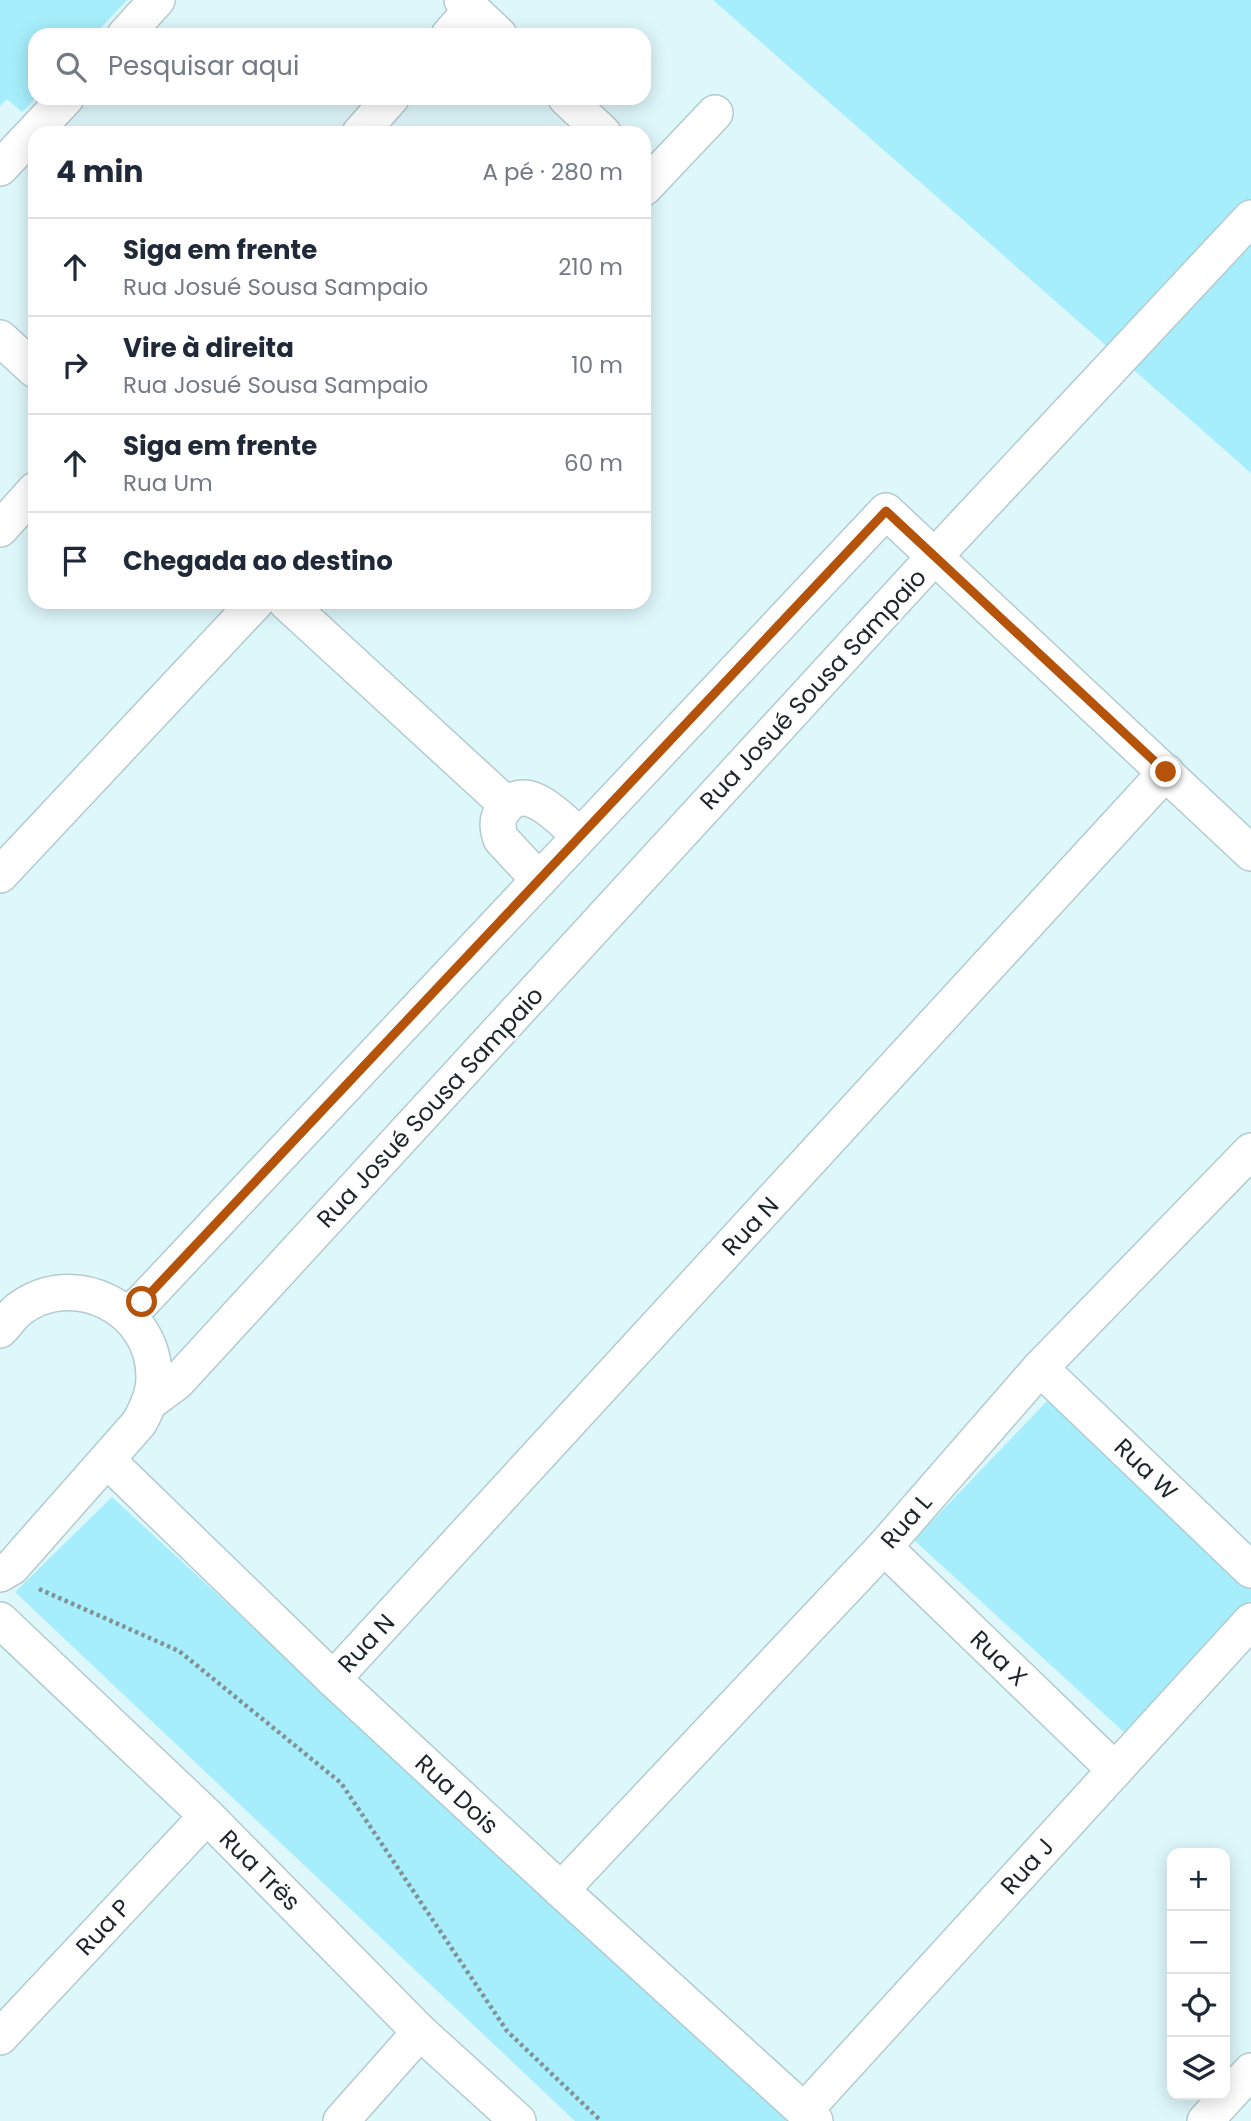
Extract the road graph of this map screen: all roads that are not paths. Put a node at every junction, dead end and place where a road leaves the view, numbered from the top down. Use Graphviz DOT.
graph roads {
  1 [pos="158,0"];
  2 [pos="467,5"];
  3 [pos="132,28"];
  4 [pos="453,28"];
  5 [pos="492,28"];
  6 [pos="59,105"];
  7 [pos="385,105"];
  8 [pos="573,105"];
  9 [pos="715,113"];
  10 [pos="40,126"];
  11 [pos="366,126"];
  12 [pos="596,126"];
  13 [pos="28,139"];
  14 [pos="0,169"];
  15 [pos="651,176"];
  16 [pos="1251,218"];
  17 [pos="0,338"];
  18 [pos="28,364"];
  19 [pos="28,498"];
  20 [pos="0,529"];
  21 [pos="935,556"];
  22 [pos="249,609"];
  23 [pos="294,609"];
  24 [pos="1166,772"];
  25 [pos="507,805"];
  26 [pos="580,836"];
  27 [pos="1251,853"];
  28 [pos="0,875"];
  29 [pos="539,880"];
  30 [pos="1251,1151"];
  31 [pos="128,1314"];
  32 [pos="6,1316"];
  33 [pos="1040,1368"];
  34 [pos="150,1402"];
  35 [pos="107,1460"];
  36 [pos="884,1547"];
  37 [pos="1251,1570"];
  38 [pos="6,1571"];
  39 [pos="0,1620"];
  40 [pos="1251,1621"];
  41 [pos="333,1679"];
  42 [pos="1115,1770"];
  43 [pos="207,1816"];
  44 [pos="561,1891"];
  45 [pos="420,2032"];
  46 [pos="0,2037"];
  47 [pos="1251,2071"];
  48 [pos="810,2116"];
  49 [pos="341,2121"];
  50 [pos="517,2121"];
  51 [pos="1205,2121"];
  1 -- 3 [label="street"];
  2 -- 4 [label="street"];
  2 -- 5 [label="street"];
  6 -- 10 [label="street"];
  7 -- 11 [label="street"];
  8 -- 12 [label="street"];
  9 -- 15 [label="street"];
  13 -- 14 [label="street"];
  16 -- 21 [label="street"];
  17 -- 18 [label="street"];
  19 -- 20 [label="street"];
  21 -- 24 [label="street"];
  21 -- 26 [label="street, Rua Josué Sousa Sampaio"];
  21 -- 34 [label="street, Rua Josué Sousa Sampaio"];
  22 -- 28 [label="street"];
  23 -- 25 [label="street"];
  24 -- 27 [label="street"];
  24 -- 41 [label="street, Rua N"];
  25 -- 26 [label="street"];
  25 -- 29 [label="street"];
  26 -- 29 [label="street, Rua Josué Sousa Sampaio"];
  29 -- 31 [label="street, Rua Josué Sousa Sampaio"];
  30 -- 33 [label="street, Rua L"];
  31 -- 32 [label="street, Rua Josué Sousa Sampaio"];
  31 -- 34 [label="street, Rua Josué Sousa Sampaio"];
  33 -- 36 [label="street, Rua L"];
  33 -- 37 [label="street, Rua W"];
  34 -- 35 [label="street, Rua Josué Sousa Sampaio"];
  35 -- 38 [label="street, Rua Josué Sousa Sampaio"];
  35 -- 41 [label="street, Rua Dois"];
  36 -- 42 [label="street, Rua X"];
  36 -- 44 [label="street, Rua L"];
  39 -- 43 [label="street, Rua Trës"];
  40 -- 42 [label="street, Rua J"];
  41 -- 44 [label="street, Rua Dois"];
  42 -- 48 [label="street, Rua J"];
  43 -- 45 [label="street, Rua Trës"];
  43 -- 46 [label="street, Rua P"];
  44 -- 48 [label="street, Rua Dois"];
  45 -- 49 [label="street"];
  45 -- 50 [label="street, Rua Trës"];
  47 -- 51 [label="street"];
}
